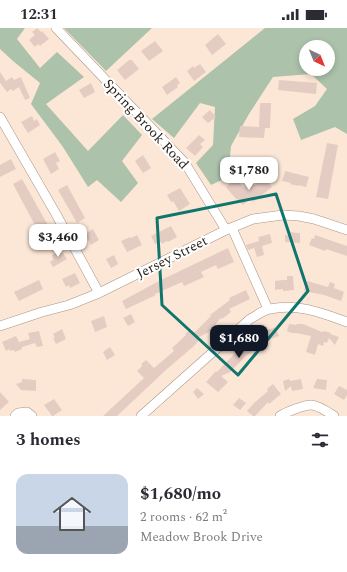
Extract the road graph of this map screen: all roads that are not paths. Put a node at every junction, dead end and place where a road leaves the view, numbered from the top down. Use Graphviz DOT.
graph roads {
  1 [pos="56,28"];
  2 [pos="0,117"];
  3 [pos="229,229"];
  4 [pos="347,230"];
  5 [pos="99,293"];
  6 [pos="268,309"];
  7 [pos="347,322"];
  8 [pos="0,326"];
  9 [pos="15,416"];
  10 [pos="32,416"];
  11 [pos="141,416"];
  12 [pos="280,416"];
  13 [pos="334,416"];
  1 -- 3 [label="street, Spring Brook Road"];
  2 -- 5 [label="street"];
  3 -- 4 [label="street, Jersey Street"];
  3 -- 5 [label="street, Jersey Street"];
  3 -- 6 [label="street, Spring Brook Road"];
  5 -- 8 [label="street, Jersey Street"];
  6 -- 7 [label="street"];
  6 -- 11 [label="street"];
  9 -- 10 [label="street"];
  12 -- 13 [label="street"];
}
